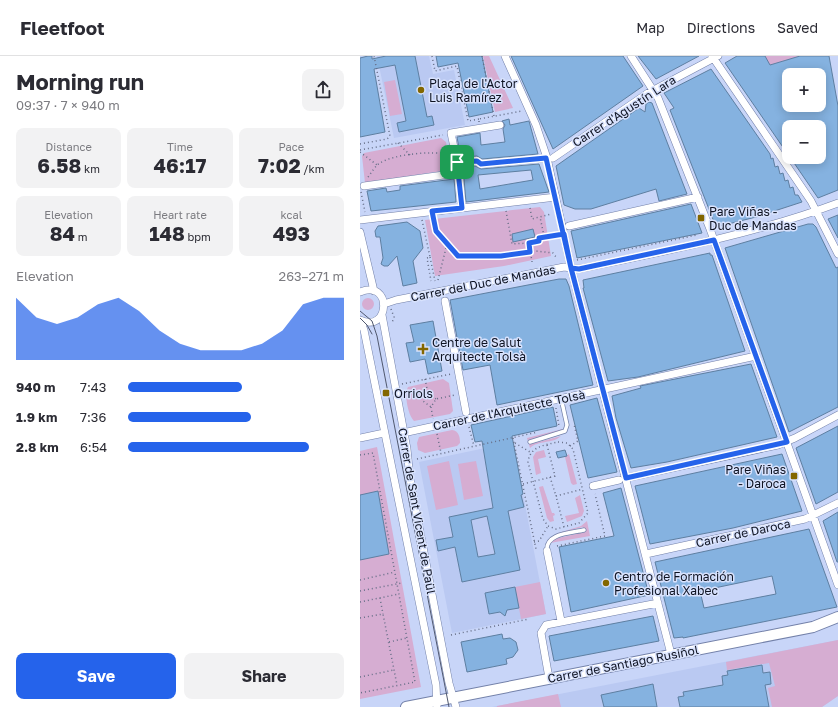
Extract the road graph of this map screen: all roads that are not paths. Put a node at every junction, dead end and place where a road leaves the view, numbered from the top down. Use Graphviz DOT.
graph roads {
  1 [pos="505,56"];
  2 [pos="631,56"];
  3 [pos="714,57"];
  4 [pos="654,90"];
  5 [pos="500,125"];
  6 [pos="550,158"];
  7 [pos="456,159"];
  8 [pos="458,173"];
  9 [pos="364,186"];
  10 [pos="556,197"];
  11 [pos="698,197"];
  12 [pos="838,203"];
  13 [pos="462,208"];
  14 [pos="816,211"];
  15 [pos="360,220"];
  16 [pos="570,226"];
  17 [pos="360,232"];
  18 [pos="714,240"];
  19 [pos="838,254"];
  20 [pos="571,268"];
  21 [pos="374,291"];
  22 [pos="360,292"];
  23 [pos="445,301"];
  24 [pos="384,304"];
  25 [pos="382,315"];
  26 [pos="360,320"];
  27 [pos="756,356"];
  28 [pos="603,389"];
  29 [pos="561,398"];
  30 [pos="466,412"];
  31 [pos="838,415"];
  32 [pos="384,433"];
  33 [pos="403,433"];
  34 [pos="360,438"];
  35 [pos="530,442"];
  36 [pos="787,442"];
  37 [pos="623,479"];
  38 [pos="593,486"];
  39 [pos="838,503"];
  40 [pos="813,516"];
  41 [pos="584,530"];
  42 [pos="547,551"];
  43 [pos="646,554"];
  44 [pos="838,585"];
  45 [pos="658,603"];
  46 [pos="838,617"];
  47 [pos="561,620"];
  48 [pos="670,654"];
  49 [pos="549,678"];
  50 [pos="454,702"];
  51 [pos="437,704"];
  52 [pos="406,707"];
  1 -- 6 [label="street"];
  2 -- 4 [label="street"];
  3 -- 4 [label="street, Carrer d'Agustín Lara"];
  3 -- 14 [label="street"];
  4 -- 6 [label="street, Carrer d'Agustín Lara"];
  4 -- 11 [label="street"];
  5 -- 7 [label="street"];
  6 -- 7 [label="street"];
  6 -- 10 [label="street"];
  7 -- 8 [label="street"];
  8 -- 9 [label="street"];
  8 -- 13 [label="street"];
  10 -- 13 [label="street"];
  10 -- 20 [label="street"];
  11 -- 16 [label="street"];
  11 -- 18 [label="street"];
  12 -- 14 [label="street, Carrer del Duc de Mandas"];
  13 -- 15 [label="street"];
  14 -- 18 [label="street, Carrer del Duc de Mandas"];
  14 -- 19 [label="street"];
  17 -- 21 [label="street"];
  18 -- 20 [label="street, Carrer del Duc de Mandas"];
  18 -- 27 [label="street"];
  20 -- 24 [label="street, Carrer del Duc de Mandas"];
  20 -- 28 [label="street"];
  21 -- 22 [label="street"];
  21 -- 24 [label="street"];
  23 -- 30 [label="street"];
  24 -- 25 [label="street"];
  25 -- 26 [label="street"];
  25 -- 33 [label="street, Carrer de Sant Vicent de Paül"];
  26 -- 32 [label="street, Carrer de Sant Vicent de Paül"];
  27 -- 28 [label="street, Carrer de l'Arquitecte Tolsà"];
  27 -- 36 [label="street"];
  28 -- 29 [label="street, Carrer de l'Arquitecte Tolsà"];
  28 -- 37 [label="street"];
  29 -- 33 [label="street, Carrer de l'Arquitecte Tolsà"];
  29 -- 35 [label="lane"];
  31 -- 36 [label="street"];
  32 -- 34 [label="street"];
  32 -- 51 [label="street, Carrer de Sant Vicent de Paül"];
  33 -- 50 [label="street, Carrer de Sant Vicent de Paül"];
  36 -- 37 [label="street"];
  36 -- 40 [label="street"];
  37 -- 38 [label="street"];
  37 -- 43 [label="street"];
  39 -- 40 [label="street, Carrer de Daroca"];
  40 -- 43 [label="street, Carrer de Daroca"];
  40 -- 44 [label="street"];
  41 -- 42 [label="lane"];
  42 -- 47 [label="street"];
  43 -- 45 [label="street"];
  45 -- 47 [label="street"];
  45 -- 48 [label="street"];
  46 -- 48 [label="street, Carrer de Santiago Rusiñol"];
  47 -- 49 [label="street"];
  48 -- 49 [label="street, Carrer de Santiago Rusiñol"];
  49 -- 50 [label="street, Carrer de Santiago Rusiñol"];
  50 -- 51 [label="street, Carrer de Santiago Rusiñol"];
  51 -- 52 [label="street, Carrer de Santiago Rusiñol"];
}
